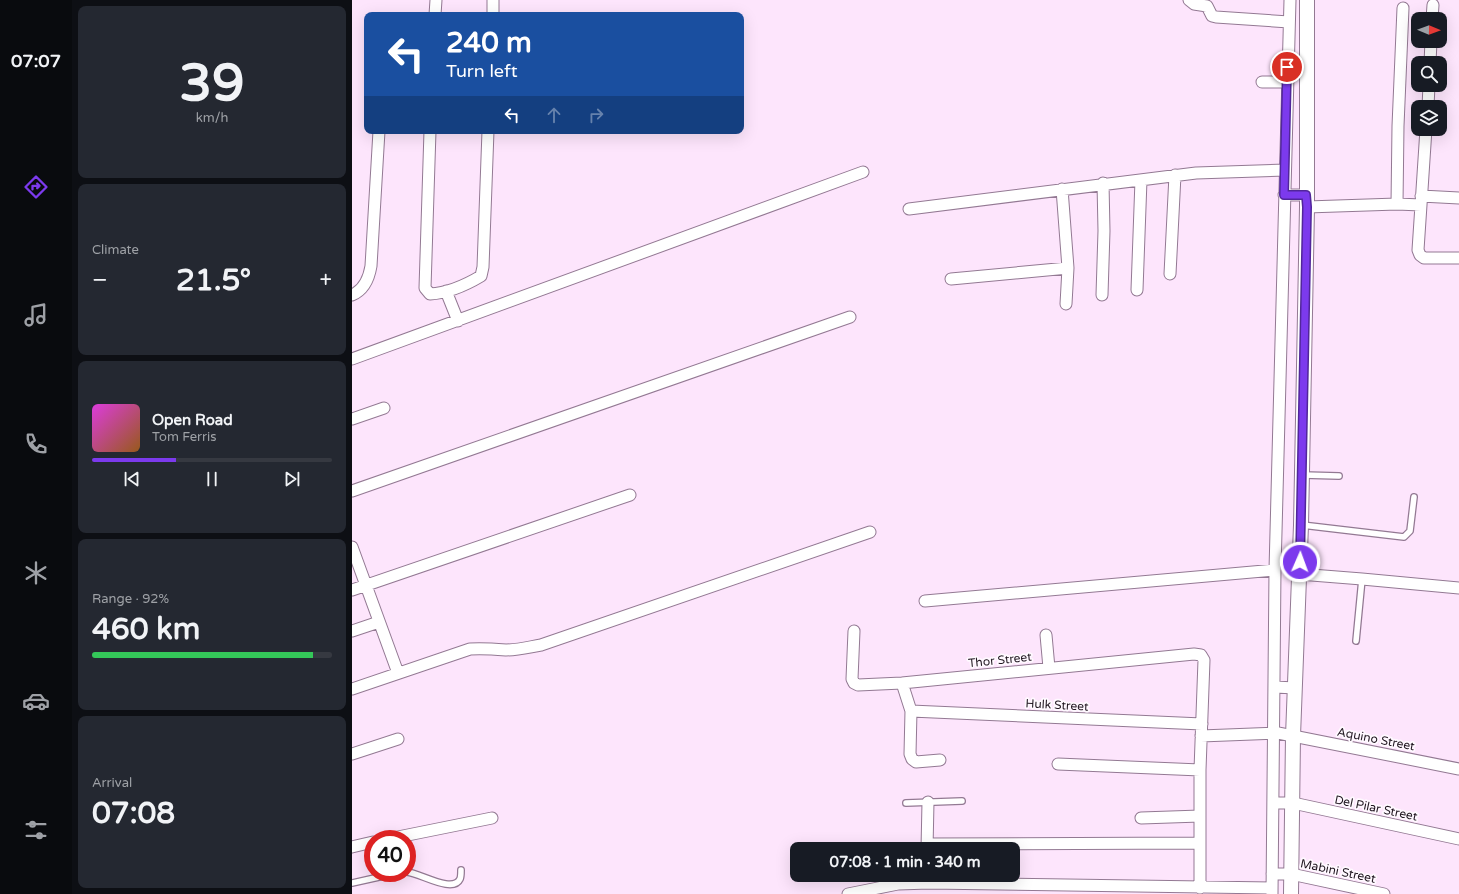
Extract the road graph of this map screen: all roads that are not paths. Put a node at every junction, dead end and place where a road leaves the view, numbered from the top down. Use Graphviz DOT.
graph roads {
  1 [pos="436,0"];
  2 [pos="493,0"];
  3 [pos="1189,0"];
  4 [pos="1290,0"];
  5 [pos="1307,0"];
  6 [pos="1433,5"];
  7 [pos="1403,8"];
  8 [pos="435,12"];
  9 [pos="493,12"];
  10 [pos="1432,12"];
  11 [pos="1289,22"];
  12 [pos="1262,82"];
  13 [pos="1287,82"];
  14 [pos="379,134"];
  15 [pos="430,134"];
  16 [pos="488,134"];
  17 [pos="1426,136"];
  18 [pos="1285,170"];
  19 [pos="863,172"];
  20 [pos="1175,175"];
  21 [pos="1141,180"];
  22 [pos="1103,183"];
  23 [pos="1062,189"];
  24 [pos="1286,195"];
  25 [pos="1459,198"];
  26 [pos="1305,199"];
  27 [pos="1421,201"];
  28 [pos="1397,204"];
  29 [pos="909,209"];
  30 [pos="1459,258"];
  31 [pos="1068,268"];
  32 [pos="1170,274"];
  33 [pos="951,279"];
  34 [pos="1137,290"];
  35 [pos="446,291"];
  36 [pos="352,295"];
  37 [pos="1102,295"];
  38 [pos="1066,304"];
  39 [pos="850,317"];
  40 [pos="458,321"];
  41 [pos="352,359"];
  42 [pos="384,408"];
  43 [pos="352,419"];
  44 [pos="1301,475"];
  45 [pos="1338,476"];
  46 [pos="352,491"];
  47 [pos="630,495"];
  48 [pos="1414,497"];
  49 [pos="1301,525"];
  50 [pos="870,532"];
  51 [pos="352,547"];
  52 [pos="1275,570"];
  53 [pos="1299,574"];
  54 [pos="1362,578"];
  55 [pos="366,585"];
  56 [pos="1459,588"];
  57 [pos="352,590"];
  58 [pos="925,601"];
  59 [pos="379,622"];
  60 [pos="352,631"];
  61 [pos="854,631"];
  62 [pos="1046,635"];
  63 [pos="1356,641"];
  64 [pos="1049,668"];
  65 [pos="398,673"];
  66 [pos="902,683"];
  67 [pos="1277,687"];
  68 [pos="1293,688"];
  69 [pos="352,689"];
  70 [pos="911,711"];
  71 [pos="1202,724"];
  72 [pos="1284,735"];
  73 [pos="1201,736"];
  74 [pos="398,738"];
  75 [pos="352,754"];
  76 [pos="940,760"];
  77 [pos="1058,764"];
  78 [pos="1459,769"];
  79 [pos="1200,770"];
  80 [pos="962,801"];
  81 [pos="928,802"];
  82 [pos="1274,803"];
  83 [pos="1290,803"];
  84 [pos="906,804"];
  85 [pos="1200,816"];
  86 [pos="492,818"];
  87 [pos="1141,818"];
  88 [pos="416,833"];
  89 [pos="1459,839"];
  90 [pos="927,842"];
  91 [pos="1200,843"];
  92 [pos="364,844"];
  93 [pos="1020,845"];
  94 [pos="352,847"];
  95 [pos="461,870"];
  96 [pos="416,873"];
  97 [pos="1281,874"];
  98 [pos="364,880"];
  99 [pos="352,882"];
  100 [pos="910,882"];
  101 [pos="1019,882"];
  102 [pos="1200,888"];
  103 [pos="1272,891"];
  104 [pos="848,894"];
  105 [pos="1291,894"];
  106 [pos="1384,894"];
  1 -- 8 [label="street"];
  2 -- 9 [label="street"];
  3 -- 11 [label="street"];
  4 -- 11 [label="street"];
  5 -- 26 [label="street"];
  6 -- 10 [label="street"];
  7 -- 28 [label="street"];
  11 -- 13 [label="street"];
  12 -- 13 [label="street"];
  13 -- 18 [label="street"];
  14 -- 36 [label="street"];
  15 -- 35 [label="street"];
  16 -- 35 [label="street"];
  17 -- 27 [label="street"];
  18 -- 20 [label="street"];
  18 -- 24 [label="street"];
  19 -- 40 [label="street"];
  20 -- 21 [label="street"];
  20 -- 32 [label="street"];
  21 -- 22 [label="street"];
  21 -- 34 [label="street"];
  22 -- 23 [label="street"];
  22 -- 37 [label="street"];
  23 -- 29 [label="street"];
  23 -- 31 [label="street"];
  24 -- 26 [label="street"];
  24 -- 52 [label="street"];
  25 -- 27 [label="street"];
  26 -- 28 [label="street"];
  26 -- 44 [label="street"];
  27 -- 28 [label="street"];
  27 -- 30 [label="street"];
  31 -- 33 [label="street"];
  31 -- 38 [label="street"];
  35 -- 40 [label="street"];
  39 -- 46 [label="street"];
  40 -- 41 [label="street"];
  42 -- 43 [label="street"];
  44 -- 45 [label="lane"];
  44 -- 49 [label="street"];
  47 -- 55 [label="street"];
  48 -- 49 [label="lane"];
  49 -- 53 [label="street"];
  50 -- 65 [label="street"];
  51 -- 55 [label="street"];
  52 -- 58 [label="street"];
  52 -- 67 [label="street"];
  53 -- 54 [label="street"];
  53 -- 68 [label="street"];
  54 -- 56 [label="street"];
  54 -- 63 [label="lane"];
  55 -- 57 [label="street"];
  55 -- 59 [label="street"];
  59 -- 60 [label="street"];
  59 -- 65 [label="street"];
  61 -- 66 [label="street, Thor Street"];
  62 -- 64 [label="street"];
  64 -- 66 [label="street, Thor Street"];
  64 -- 71 [label="street, Thor Street"];
  65 -- 69 [label="street"];
  66 -- 70 [label="street"];
  67 -- 68 [label="street"];
  67 -- 72 [label="street"];
  68 -- 72 [label="street"];
  70 -- 71 [label="street, Hulk Street"];
  70 -- 76 [label="street"];
  71 -- 73 [label="street"];
  72 -- 73 [label="street, Aquino Street"];
  72 -- 78 [label="street, Aquino Street"];
  72 -- 82 [label="street"];
  72 -- 83 [label="street"];
  73 -- 79 [label="street"];
  74 -- 75 [label="street"];
  77 -- 79 [label="street"];
  79 -- 85 [label="street"];
  80 -- 81 [label="lane"];
  81 -- 84 [label="lane"];
  81 -- 90 [label="street"];
  82 -- 83 [label="street, Del Pilar Street"];
  82 -- 97 [label="street"];
  83 -- 89 [label="street, Del Pilar Street"];
  83 -- 97 [label="street"];
  85 -- 87 [label="street"];
  85 -- 91 [label="street"];
  86 -- 88 [label="street"];
  91 -- 93 [label="street"];
  91 -- 102 [label="street"];
  92 -- 94 [label="street"];
  95 -- 96 [label="lane"];
  97 -- 103 [label="street"];
  97 -- 105 [label="street"];
  97 -- 106 [label="street, Mabini Street"];
  98 -- 99 [label="lane"];
  100 -- 104 [label="street"];
  101 -- 102 [label="street"];
  102 -- 103 [label="street"];
}
